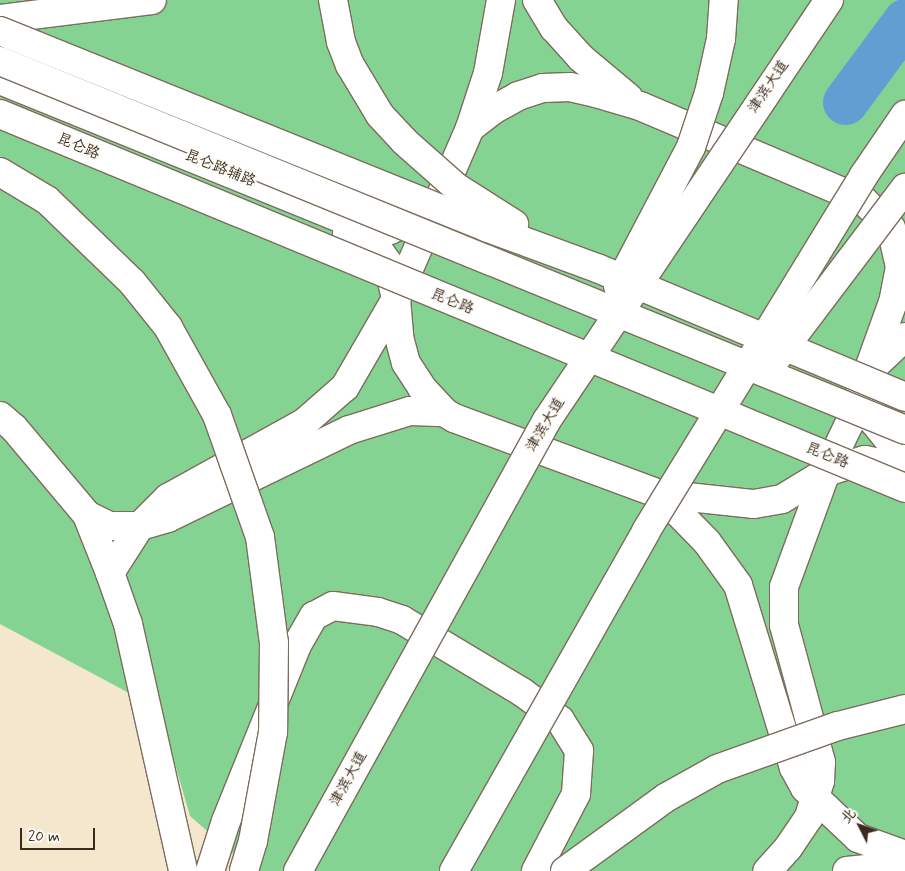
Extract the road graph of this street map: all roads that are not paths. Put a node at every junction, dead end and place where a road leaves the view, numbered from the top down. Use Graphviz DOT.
graph roads {
  1 [pos="152,0"];
  2 [pos="333,0"];
  3 [pos="501,0"];
  4 [pos="537,0"];
  5 [pos="724,0"];
  6 [pos="830,0"];
  7 [pos="0,19"];
  8 [pos="0,31"];
  9 [pos="0,61"];
  10 [pos="0,80"];
  11 [pos="0,94"];
  12 [pos="640,106"];
  13 [pos="0,114"];
  14 [pos="905,116"];
  15 [pos="470,128"];
  16 [pos="0,172"];
  17 [pos="905,188"];
  18 [pos="437,200"];
  19 [pos="864,201"];
  20 [pos="905,213"];
  21 [pos="596,268"];
  22 [pos="396,299"];
  23 [pos="905,337"];
  24 [pos="870,370"];
  25 [pos="905,397"];
  26 [pos="444,412"];
  27 [pos="0,416"];
  28 [pos="547,420"];
  29 [pos="905,430"];
  30 [pos="905,451"];
  31 [pos="905,468"];
  32 [pos="826,472"];
  33 [pos="905,488"];
  34 [pos="660,494"];
  35 [pos="87,515"];
  36 [pos="140,526"];
  37 [pos="646,531"];
  38 [pos="110,572"];
  39 [pos="905,709"];
  40 [pos="816,800"];
  41 [pos="905,855"];
  42 [pos="905,865"];
  43 [pos="183,871"];
  44 [pos="210,871"];
  45 [pos="244,871"];
  46 [pos="298,871"];
  47 [pos="454,871"];
  48 [pos="536,871"];
  49 [pos="565,871"];
  50 [pos="766,871"];
  51 [pos="847,871"];
  1 -- 7 [label="main road"];
  2 -- 21 [label="main road, bridge"];
  3 -- 15 [label="main road"];
  4 -- 12 [label="main road"];
  5 -- 28 [label="main road, bridge"];
  6 -- 28 [label="main road, 津滨大道, bridge"];
  8 -- 21 [label="main road, bridge"];
  9 -- 29 [label="main road, bridge"];
  10 -- 18 [label="main road, 昆仑路辅路"];
  11 -- 22 [label="main road, 昆仑路辅路"];
  12 -- 15 [label="main road"];
  12 -- 19 [label="main road"];
  13 -- 33 [label="main road, 昆仑路, bridge"];
  14 -- 37 [label="main road, bridge"];
  15 -- 18 [label="main road"];
  16 -- 45 [label="main road, bridge"];
  17 -- 37 [label="main road, bridge"];
  18 -- 22 [label="main road"];
  19 -- 20 [label="main road"];
  19 -- 24 [label="main road"];
  21 -- 25 [label="main road, bridge"];
  22 -- 26 [label="main road, 昆仑路辅路"];
  22 -- 36 [label="main road"];
  23 -- 24 [label="main road"];
  24 -- 30 [label="main road"];
  24 -- 32 [label="main road"];
  26 -- 34 [label="main road"];
  26 -- 36 [label="main road"];
  27 -- 35 [label="main road"];
  28 -- 46 [label="main road, 津滨大道, bridge"];
  31 -- 32 [label="main road"];
  32 -- 34 [label="main road"];
  32 -- 40 [label="main road"];
  34 -- 40 [label="main road"];
  35 -- 36 [label="main road"];
  35 -- 38 [label="main road"];
  36 -- 38 [label="main road"];
  37 -- 47 [label="main road, bridge"];
  38 -- 43 [label="main road"];
  39 -- 49 [label="main road, bridge"];
  40 -- 41 [label="main road"];
  40 -- 50 [label="main road"];
  42 -- 51 [label="main road"];
  44 -- 48 [label="main road"];
}
